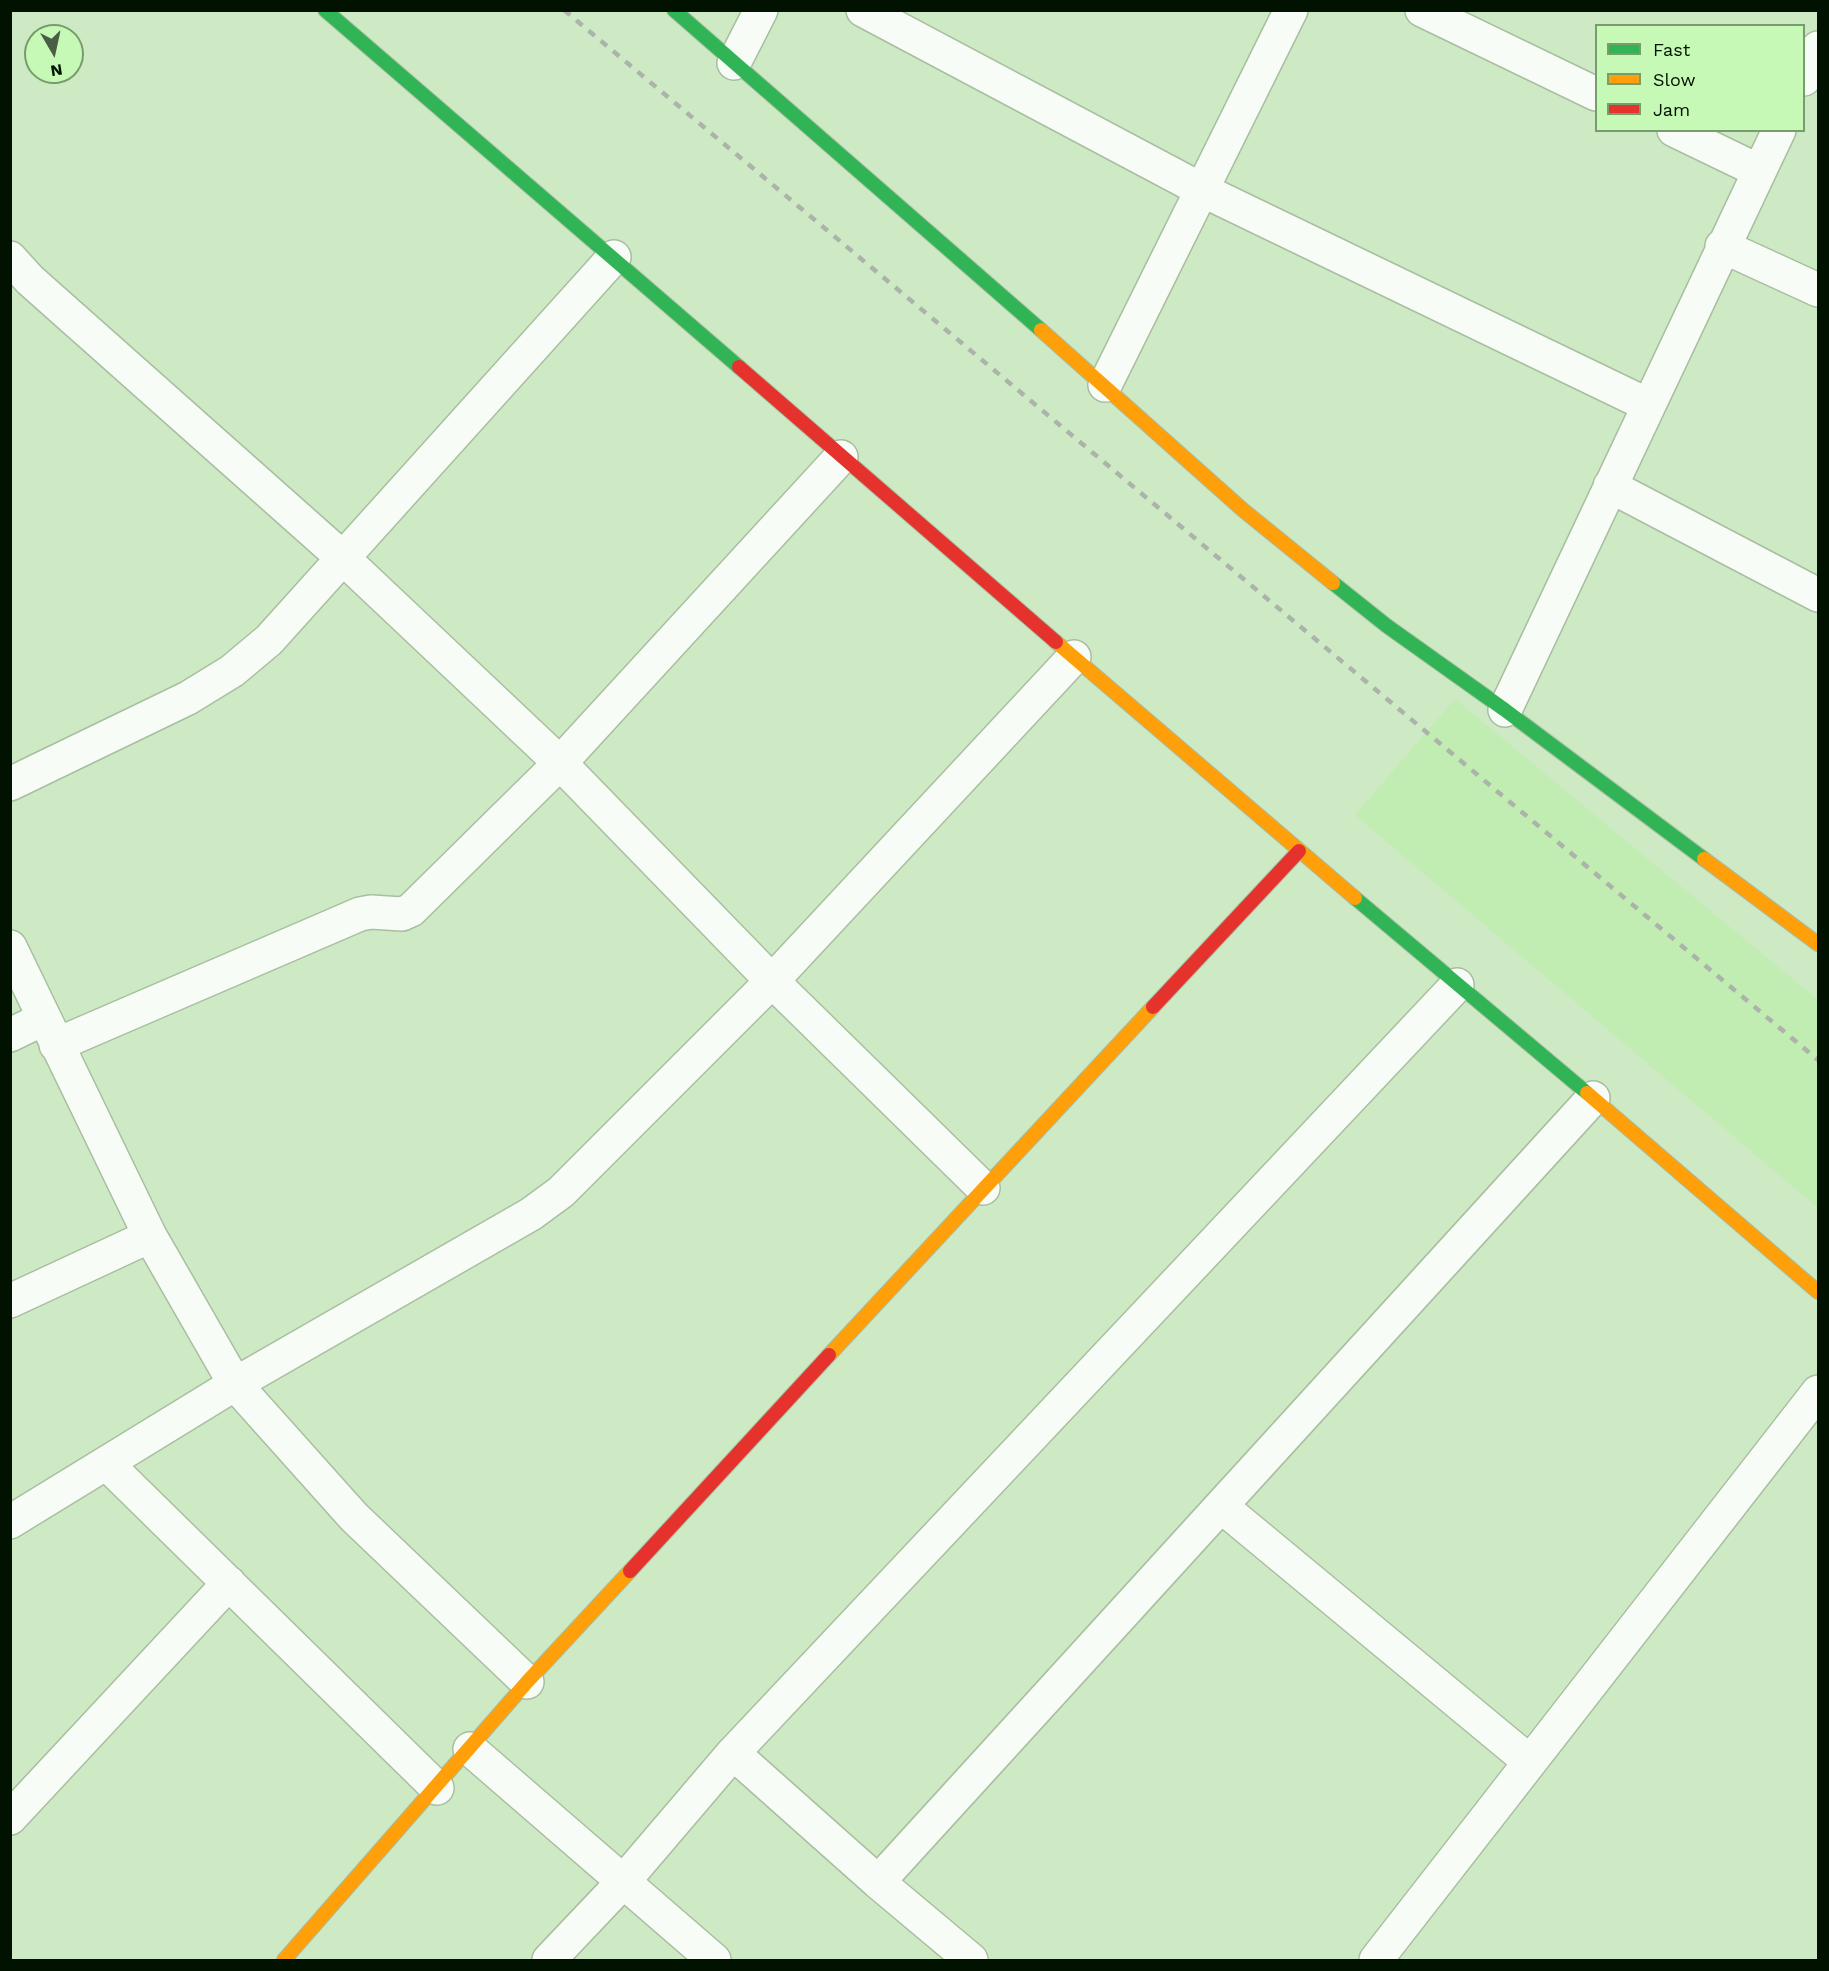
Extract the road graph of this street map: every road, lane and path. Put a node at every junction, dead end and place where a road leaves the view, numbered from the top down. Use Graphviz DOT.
graph roads {
  1 [pos="325,10"];
  2 [pos="674,10"];
  3 [pos="761,10"];
  4 [pos="863,10"];
  5 [pos="1291,10"];
  6 [pos="1422,10"];
  7 [pos="1818,48"];
  8 [pos="734,63"];
  9 [pos="1805,75"];
  10 [pos="1595,94"];
  11 [pos="1678,132"];
  12 [pos="1778,132"];
  13 [pos="1759,171"];
  14 [pos="1202,190"];
  15 [pos="1722,246"];
  16 [pos="614,256"];
  17 [pos="10,258"];
  18 [pos="1818,290"];
  19 [pos="1105,385"];
  20 [pos="1648,405"];
  21 [pos="841,457"];
  22 [pos="1610,486"];
  23 [pos="344,559"];
  24 [pos="1818,594"];
  25 [pos="1074,657"];
  26 [pos="1505,710"];
  27 [pos="560,763"];
  28 [pos="10,784"];
  29 [pos="1299,851"];
  30 [pos="1818,944"];
  31 [pos="10,947"];
  32 [pos="772,981"];
  33 [pos="1457,985"];
  34 [pos="49,1032"];
  35 [pos="10,1035"];
  36 [pos="1593,1098"];
  37 [pos="982,1188"];
  38 [pos="150,1236"];
  39 [pos="1818,1292"];
  40 [pos="10,1301"];
  41 [pos="235,1384"];
  42 [pos="1818,1392"];
  43 [pos="107,1464"];
  44 [pos="1221,1506"];
  45 [pos="10,1522"];
  46 [pos="229,1583"];
  47 [pos="527,1682"];
  48 [pos="470,1749"];
  49 [pos="733,1753"];
  50 [pos="1530,1762"];
  51 [pos="436,1788"];
  52 [pos="10,1818"];
  53 [pos="623,1882"];
  54 [pos="878,1882"];
  55 [pos="284,1960"];
  56 [pos="549,1960"];
  57 [pos="714,1960"];
  58 [pos="971,1960"];
  59 [pos="1376,1960"];
  1 -- 16 [label="street"];
  2 -- 8 [label="street"];
  3 -- 8 [label="street"];
  4 -- 14 [label="street"];
  5 -- 14 [label="street"];
  6 -- 10 [label="street"];
  7 -- 9 [label="street"];
  8 -- 19 [label="street"];
  11 -- 13 [label="street"];
  12 -- 13 [label="street"];
  13 -- 15 [label="street"];
  14 -- 19 [label="street"];
  14 -- 20 [label="street"];
  15 -- 18 [label="street"];
  15 -- 20 [label="street"];
  16 -- 21 [label="street"];
  16 -- 23 [label="street"];
  17 -- 23 [label="street"];
  19 -- 26 [label="street"];
  20 -- 22 [label="street"];
  21 -- 25 [label="street"];
  21 -- 27 [label="street"];
  22 -- 24 [label="street"];
  22 -- 26 [label="street"];
  23 -- 27 [label="street"];
  23 -- 28 [label="street"];
  25 -- 29 [label="street"];
  25 -- 32 [label="street"];
  26 -- 30 [label="street"];
  27 -- 32 [label="street"];
  27 -- 34 [label="street"];
  29 -- 33 [label="street"];
  29 -- 37 [label="street"];
  31 -- 34 [label="street"];
  32 -- 37 [label="street"];
  32 -- 41 [label="street"];
  33 -- 36 [label="street"];
  33 -- 49 [label="street"];
  34 -- 35 [label="street"];
  34 -- 38 [label="street"];
  36 -- 39 [label="street"];
  36 -- 44 [label="street"];
  37 -- 47 [label="street"];
  38 -- 40 [label="street"];
  38 -- 41 [label="street"];
  41 -- 43 [label="street"];
  41 -- 47 [label="street"];
  42 -- 50 [label="street"];
  43 -- 45 [label="street"];
  43 -- 46 [label="street"];
  44 -- 50 [label="street"];
  44 -- 54 [label="street"];
  46 -- 51 [label="street"];
  46 -- 52 [label="street"];
  47 -- 48 [label="street"];
  48 -- 51 [label="street"];
  48 -- 53 [label="street"];
  49 -- 53 [label="street"];
  49 -- 54 [label="street"];
  50 -- 59 [label="street"];
  51 -- 55 [label="street"];
  53 -- 56 [label="street"];
  53 -- 57 [label="street"];
  54 -- 58 [label="street"];
}
